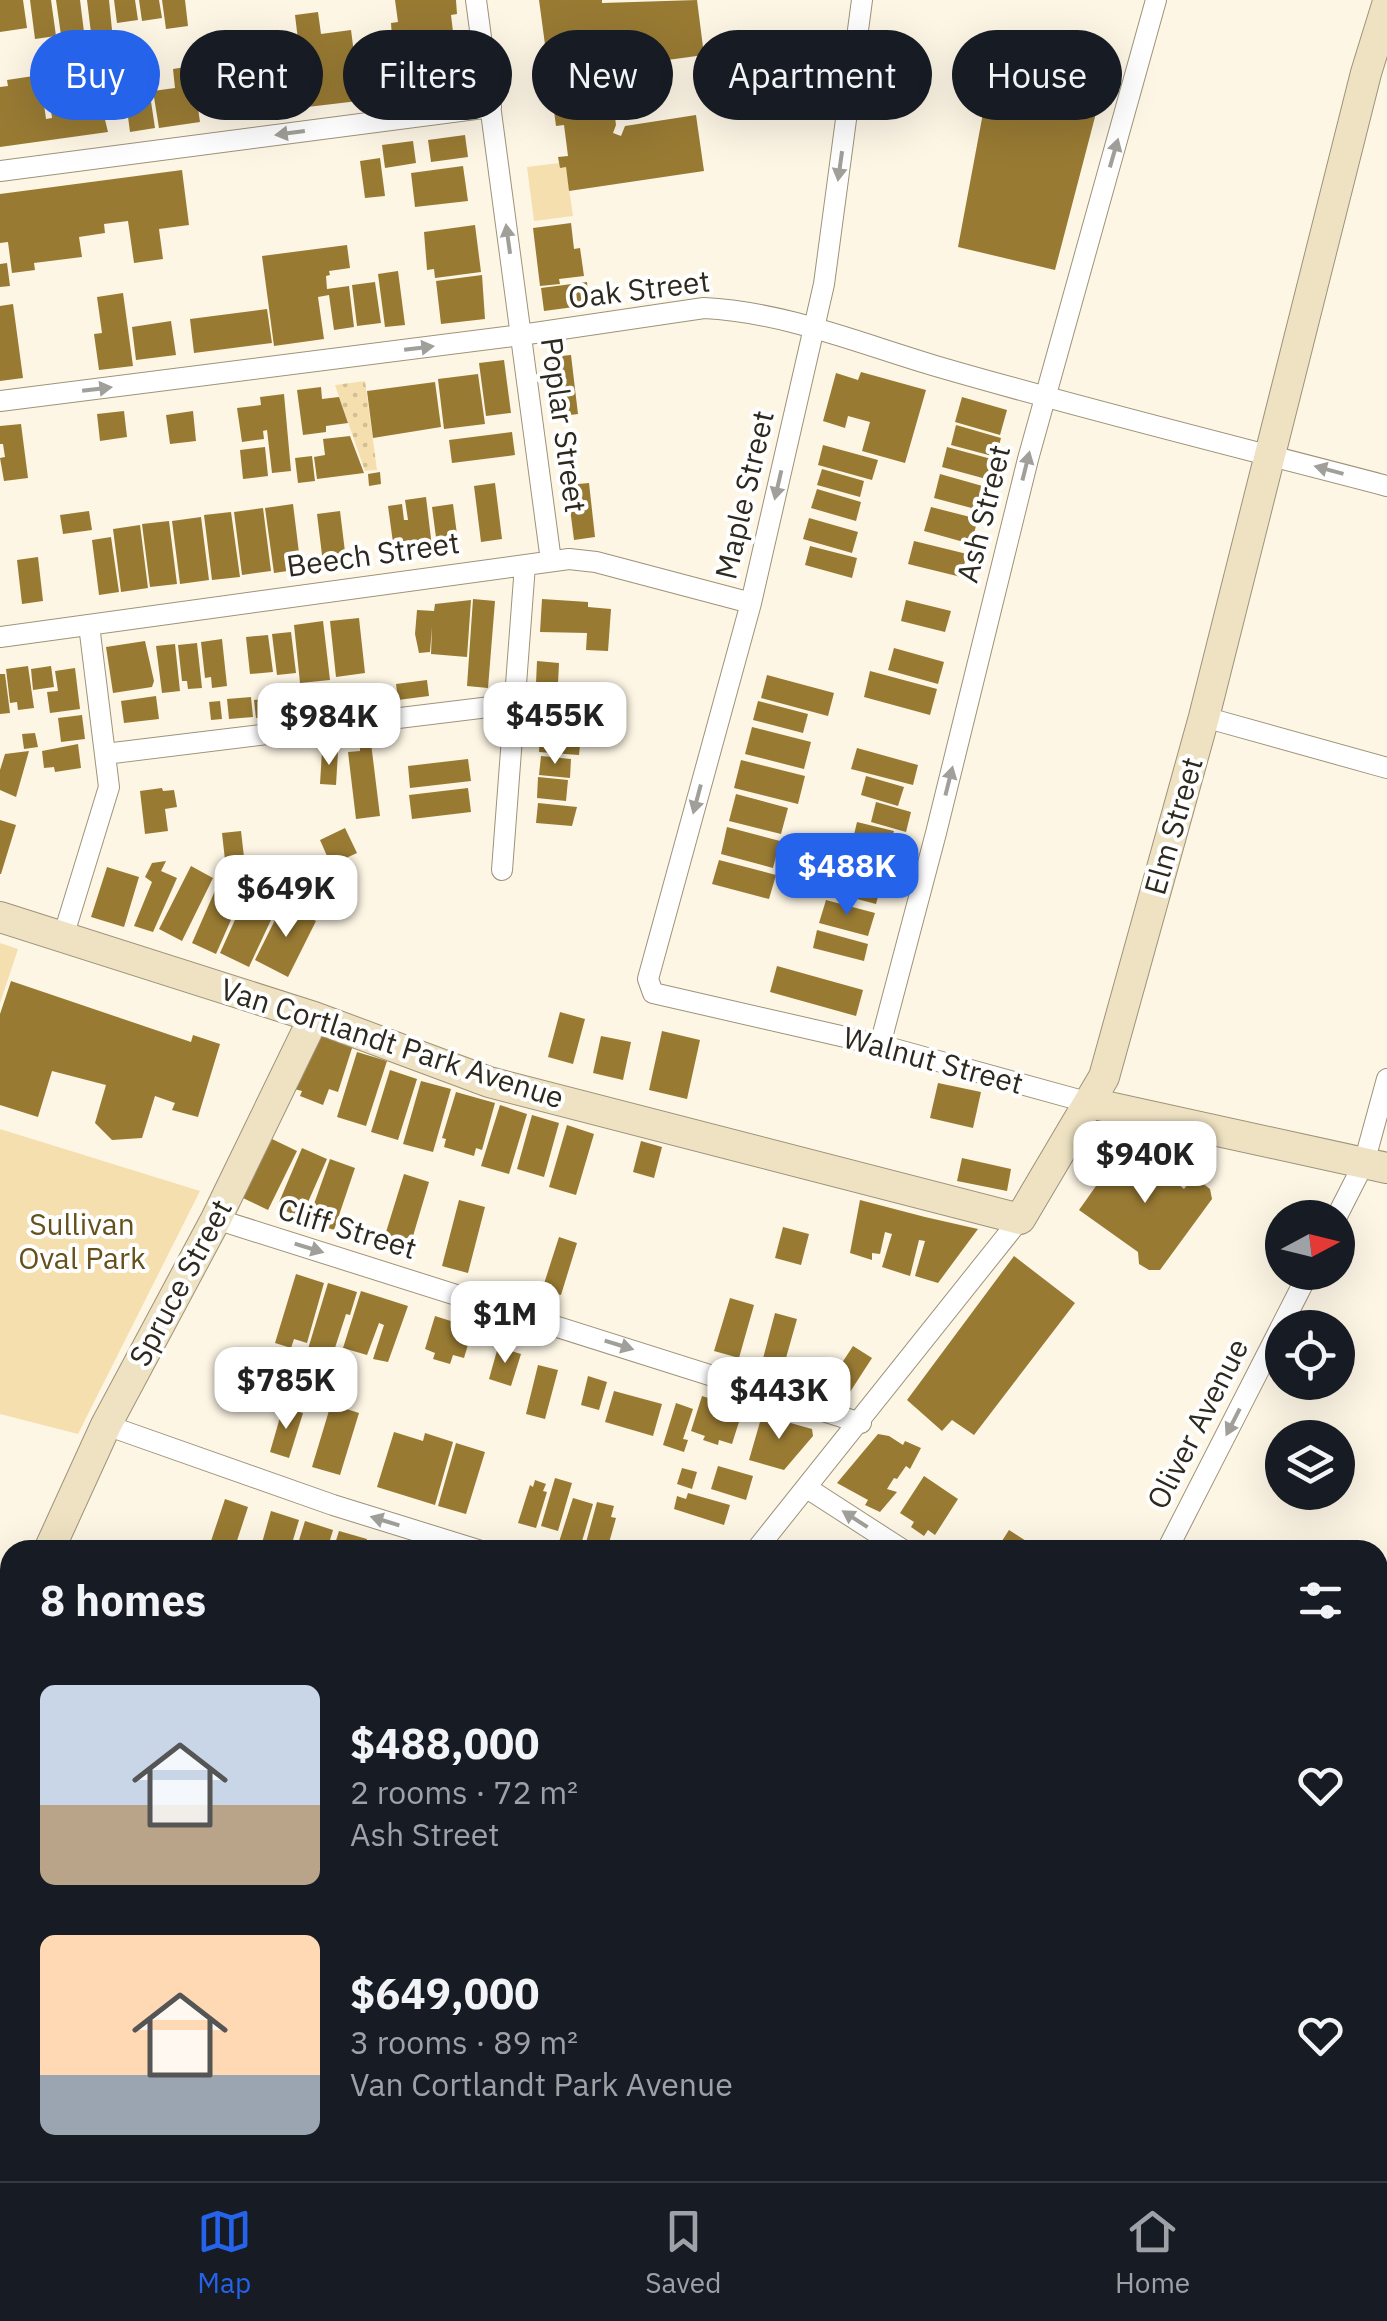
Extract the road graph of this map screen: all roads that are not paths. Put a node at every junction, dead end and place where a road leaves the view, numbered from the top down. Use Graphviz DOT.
graph roads {
  1 [pos="476,0"];
  2 [pos="862,0"];
  3 [pos="1156,0"];
  4 [pos="1364,0"];
  5 [pos="1387,6"];
  6 [pos="480,30"];
  7 [pos="390,120"];
  8 [pos="493,120"];
  9 [pos="0,170"];
  10 [pos="814,327"];
  11 [pos="521,335"];
  12 [pos="1046,396"];
  13 [pos="0,401"];
  14 [pos="1270,455"];
  15 [pos="1387,486"];
  16 [pos="551,561"];
  17 [pos="524,564"];
  18 [pos="751,603"];
  19 [pos="89,625"];
  20 [pos="0,637"];
  21 [pos="514,704"];
  22 [pos="1204,717"];
  23 [pos="105,754"];
  24 [pos="1387,768"];
  25 [pos="502,870"];
  26 [pos="0,918"];
  27 [pos="63,938"];
  28 [pos="654,994"];
  29 [pos="314,1017"];
  30 [pos="880,1045"];
  31 [pos="1387,1079"];
  32 [pos="1090,1103"];
  33 [pos="1376,1166"];
  34 [pos="1350,1200"];
  35 [pos="216,1220"];
  36 [pos="1020,1220"];
  37 [pos="1300,1290"];
  38 [pos="860,1423"];
  39 [pos="106,1425"];
  40 [pos="807,1488"];
  41 [pos="54,1540"];
  42 [pos="446,1540"];
  43 [pos="764,1540"];
  44 [pos="888,1540"];
  45 [pos="1172,1540"];
  1 -- 6 [label="street, Poplar Street"];
  2 -- 10 [label="street, Maple Street, one-way"];
  12 -- 3 [label="street, Ash Street, one-way"];
  4 -- 5 [label="street"];
  5 -- 14 [label="street, Elm Street"];
  7 -- 9 [label="street, one-way"];
  11 -- 8 [label="street, Poplar Street, one-way"];
  10 -- 11 [label="street, Oak Street"];
  10 -- 12 [label="street, Oak Street"];
  10 -- 18 [label="street, Maple Street, one-way"];
  13 -- 11 [label="street, Oak Street, one-way"];
  11 -- 16 [label="street, Poplar Street"];
  12 -- 14 [label="street, Oak Street"];
  30 -- 12 [label="street, Ash Street, one-way"];
  15 -- 14 [label="street, Oak Street, one-way"];
  14 -- 22 [label="street, Elm Street"];
  16 -- 17 [label="street, Beech Street"];
  16 -- 18 [label="street, Beech Street"];
  17 -- 19 [label="street, Beech Street"];
  17 -- 21 [label="street"];
  18 -- 28 [label="street, Maple Street, one-way"];
  19 -- 20 [label="street, Beech Street"];
  19 -- 23 [label="street"];
  21 -- 23 [label="street"];
  21 -- 25 [label="street"];
  22 -- 24 [label="street"];
  22 -- 32 [label="street, Elm Street"];
  23 -- 27 [label="street"];
  26 -- 27 [label="street, Van Cortlandt Park Avenue"];
  27 -- 29 [label="street, Van Cortlandt Park Avenue"];
  28 -- 30 [label="street, Walnut Street"];
  29 -- 35 [label="street, Spruce Street"];
  29 -- 36 [label="street, Van Cortlandt Park Avenue"];
  30 -- 32 [label="street, Walnut Street"];
  31 -- 33 [label="street"];
  32 -- 33 [label="street, Walnut Street"];
  32 -- 36 [label="street, Elm Street"];
  33 -- 34 [label="street"];
  35 -- 38 [label="street, Cliff Street, one-way"];
  35 -- 39 [label="street, Spruce Street"];
  36 -- 38 [label="street, Elm Street"];
  37 -- 45 [label="street, Oliver Avenue, one-way"];
  38 -- 40 [label="street, Elm Street"];
  39 -- 41 [label="street, Spruce Street"];
  42 -- 39 [label="street, one-way"];
  40 -- 43 [label="street, Elm Street"];
  44 -- 40 [label="street, one-way"];
}
